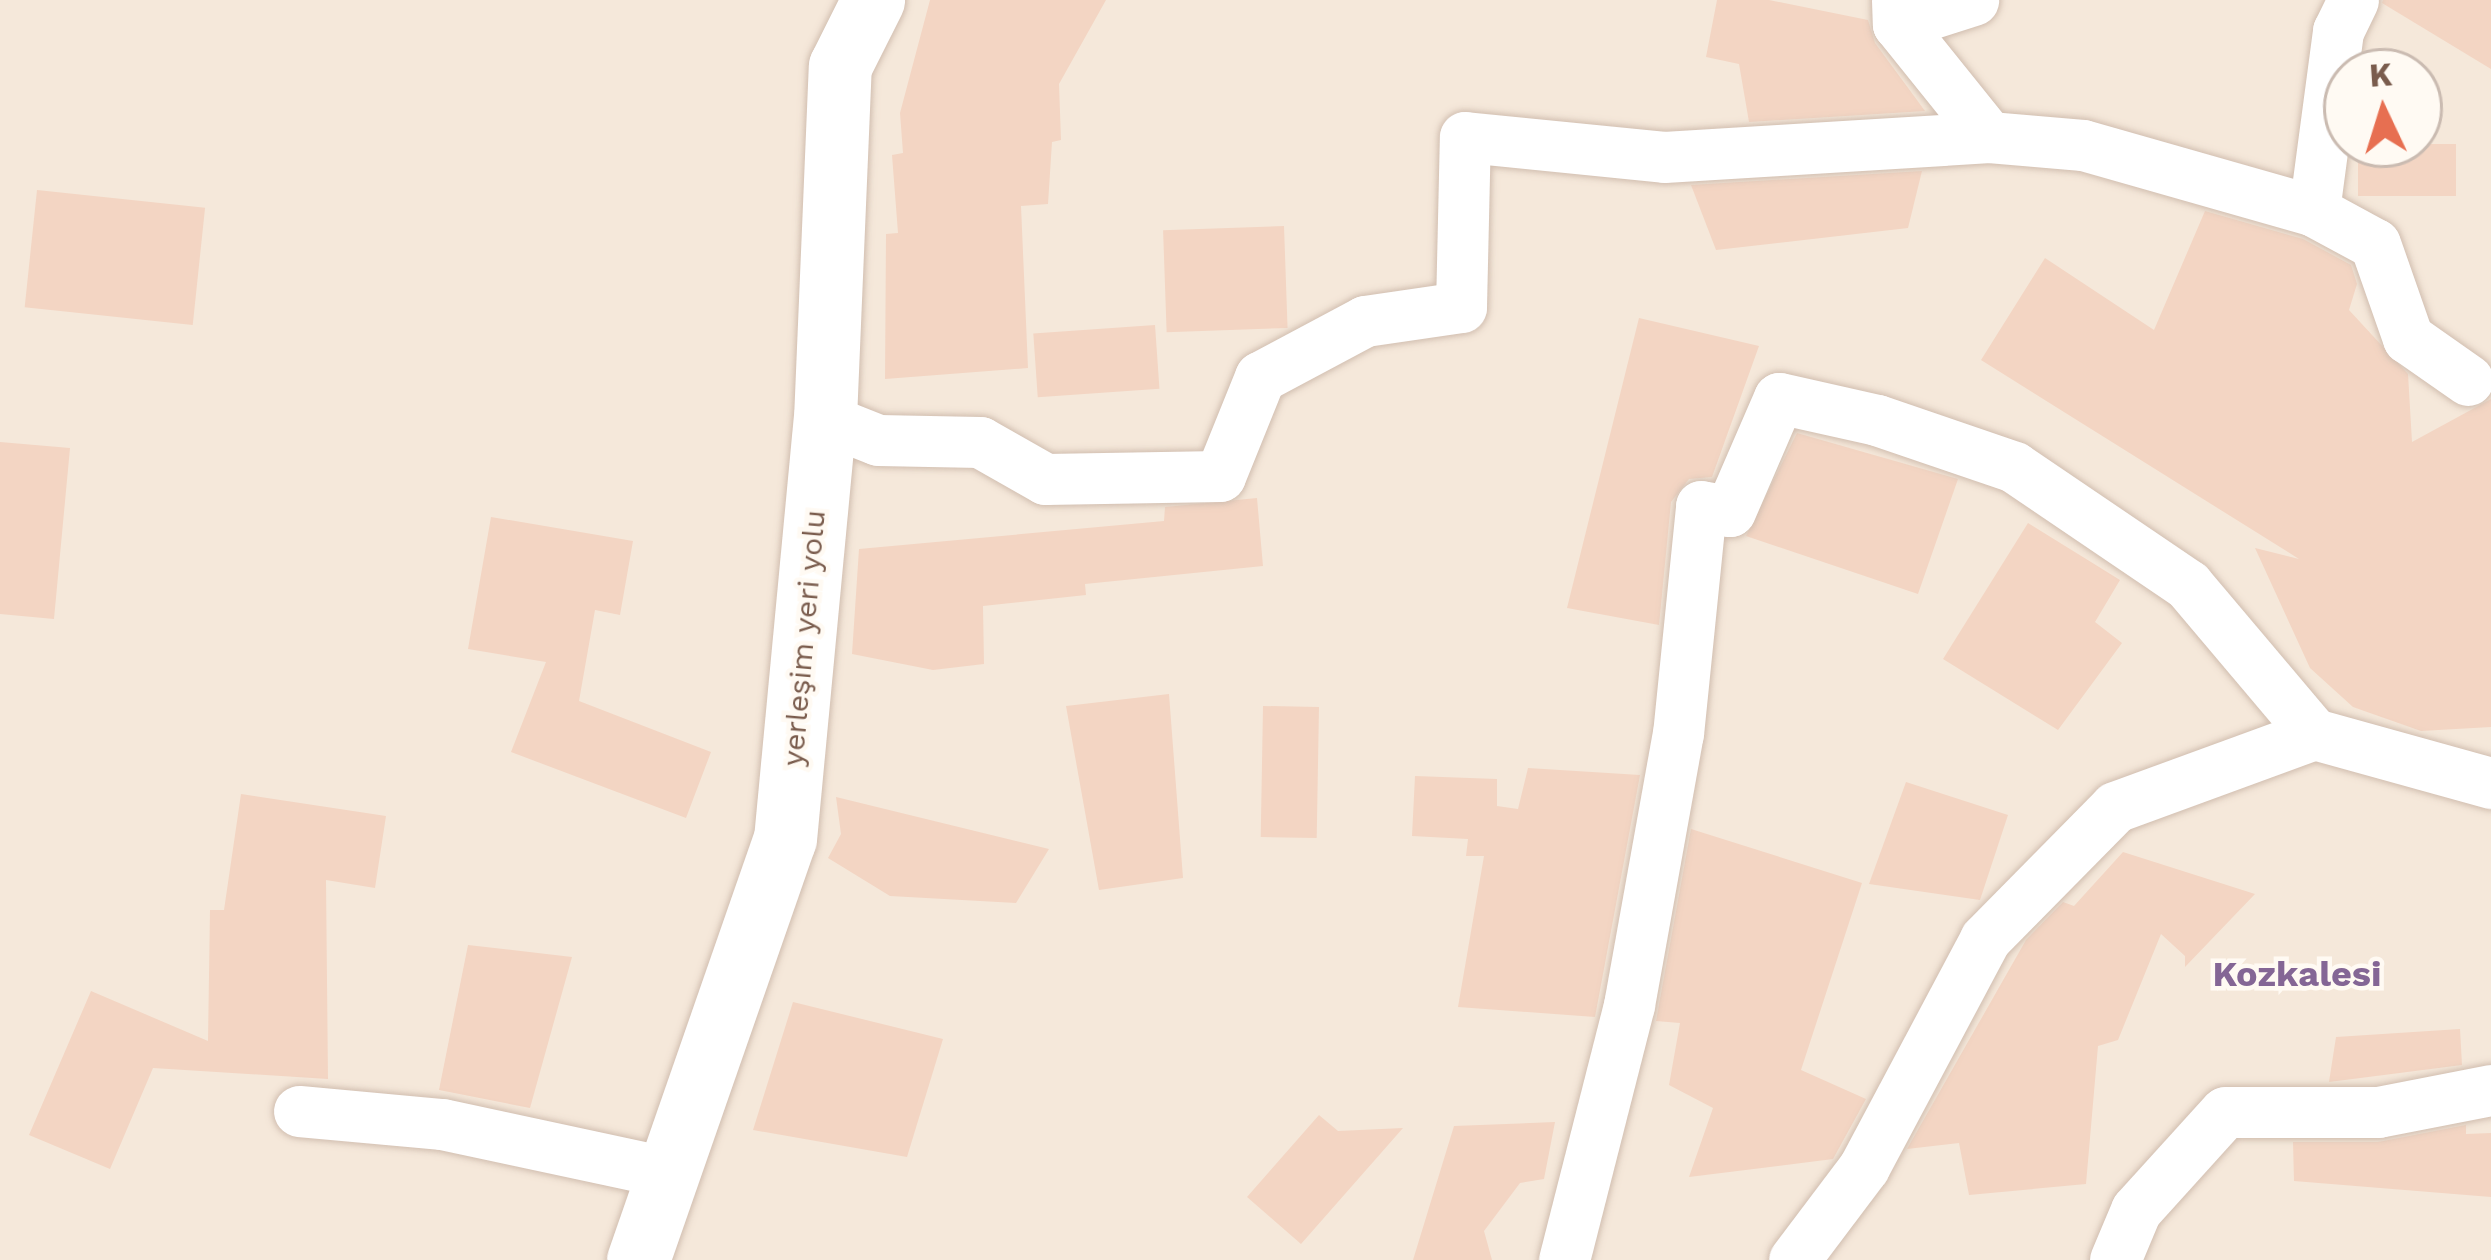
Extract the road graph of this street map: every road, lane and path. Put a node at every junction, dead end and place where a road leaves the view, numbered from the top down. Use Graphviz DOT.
graph roads {
  1 [pos="873,0"];
  2 [pos="1973,0"];
  3 [pos="2353,0"];
  4 [pos="1897,12"];
  5 [pos="1989,137"];
  6 [pos="2314,211"];
  7 [pos="2468,380"];
  8 [pos="825,419"];
  9 [pos="2314,734"];
  10 [pos="2491,783"];
  11 [pos="2491,1090"];
  12 [pos="299,1111"];
  13 [pos="670,1173"];
  14 [pos="638,1260"];
  15 [pos="1564,1260"];
  16 [pos="1794,1260"];
  17 [pos="2115,1260"];
  1 -- 8 [label="street, yerleşim yeri yolu"];
  2 -- 4 [label="street"];
  3 -- 6 [label="street"];
  4 -- 5 [label="street"];
  5 -- 6 [label="street"];
  5 -- 8 [label="street"];
  6 -- 7 [label="street"];
  8 -- 13 [label="street, yerleşim yeri yolu"];
  9 -- 10 [label="street"];
  9 -- 15 [label="street"];
  9 -- 16 [label="street"];
  11 -- 17 [label="street"];
  12 -- 13 [label="street"];
  13 -- 14 [label="street, yerleşim yeri yolu"];
}
